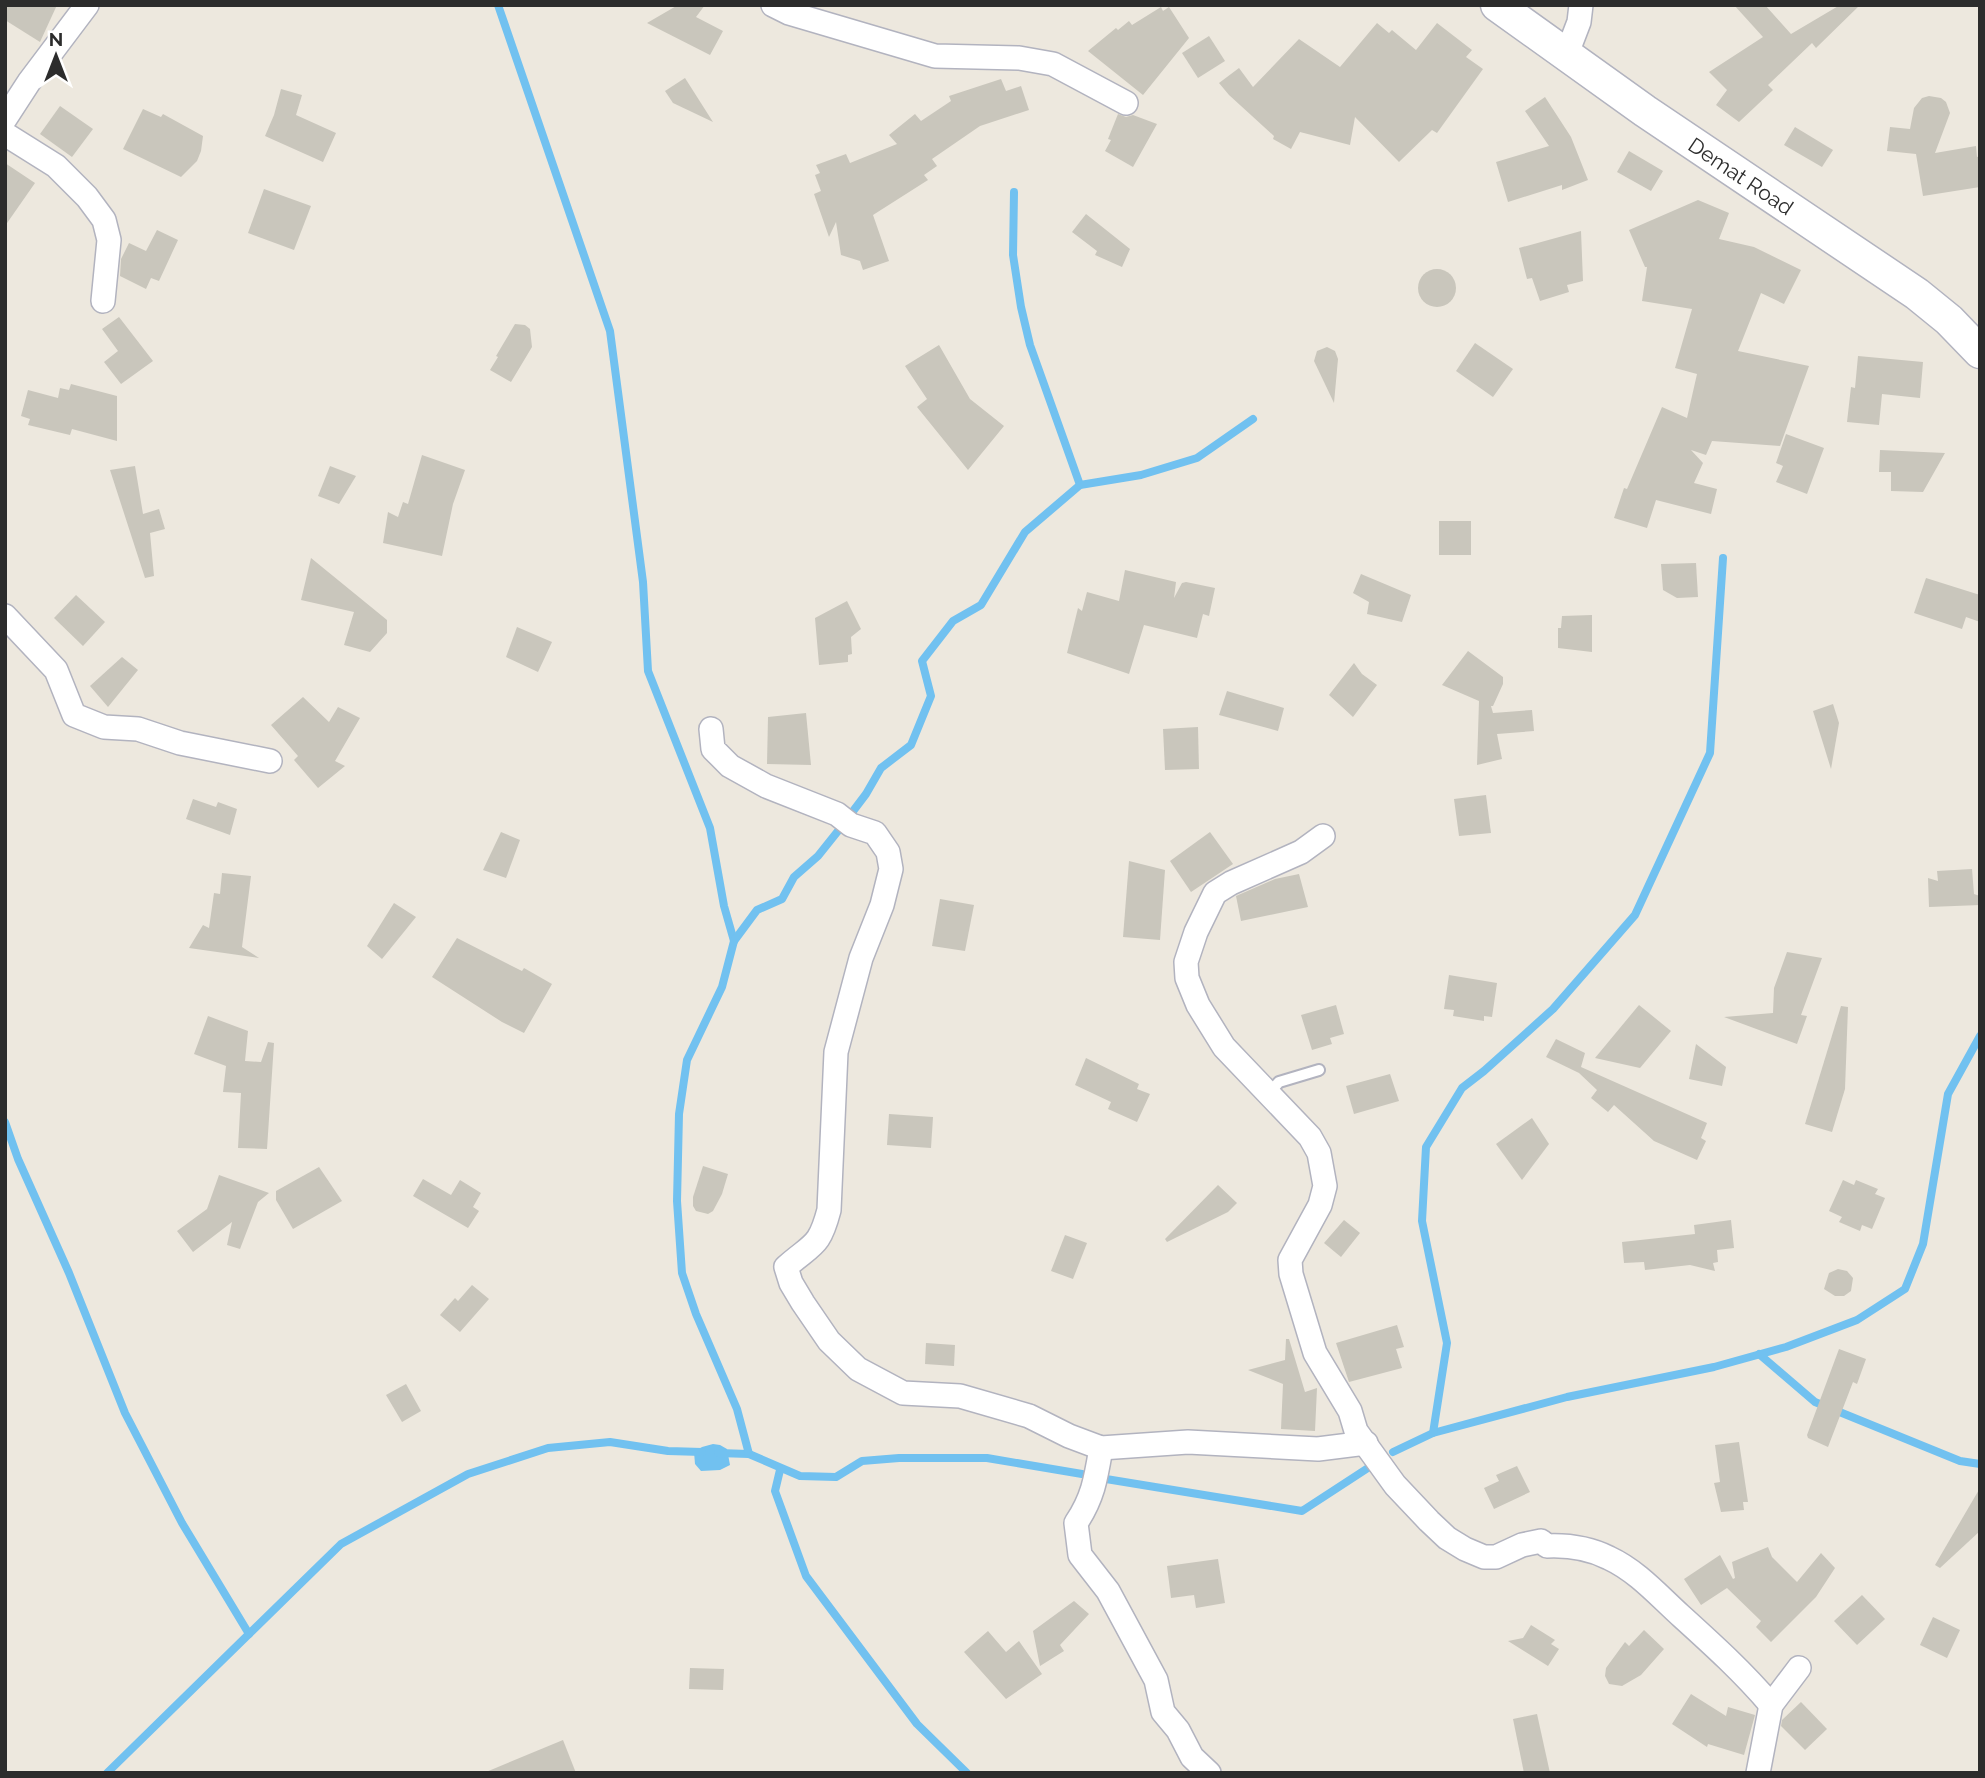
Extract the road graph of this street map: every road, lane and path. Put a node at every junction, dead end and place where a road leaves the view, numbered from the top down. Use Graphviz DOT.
graph roads {
  1 [pos="87,5"];
  2 [pos="773,5"];
  3 [pos="1497,5"];
  4 [pos="1581,5"];
  5 [pos="1566,56"];
  6 [pos="1126,103"];
  7 [pos="5,119"];
  8 [pos="5,134"];
  9 [pos="103,301"];
  10 [pos="1980,352"];
  11 [pos="5,616"];
  12 [pos="711,729"];
  13 [pos="270,761"];
  14 [pos="1323,835"];
  15 [pos="1319,1070"];
  16 [pos="1268,1094"];
  17 [pos="1366,1443"];
  18 [pos="1101,1448"];
  19 [pos="1799,1668"];
  20 [pos="1771,1705"];
  21 [pos="1209,1773"];
  22 [pos="1758,1773"];
  1 -- 7 [label="street"];
  2 -- 6 [label="street"];
  3 -- 5 [label="street, Demat Road"];
  4 -- 5 [label="street"];
  5 -- 10 [label="street, Demat Road"];
  8 -- 9 [label="street"];
  11 -- 13 [label="street"];
  12 -- 18 [label="street"];
  14 -- 16 [label="street"];
  15 -- 16 [label="lane"];
  16 -- 17 [label="street"];
  17 -- 18 [label="street"];
  17 -- 20 [label="street"];
  18 -- 21 [label="street"];
  19 -- 20 [label="street"];
  20 -- 22 [label="street"];
}
